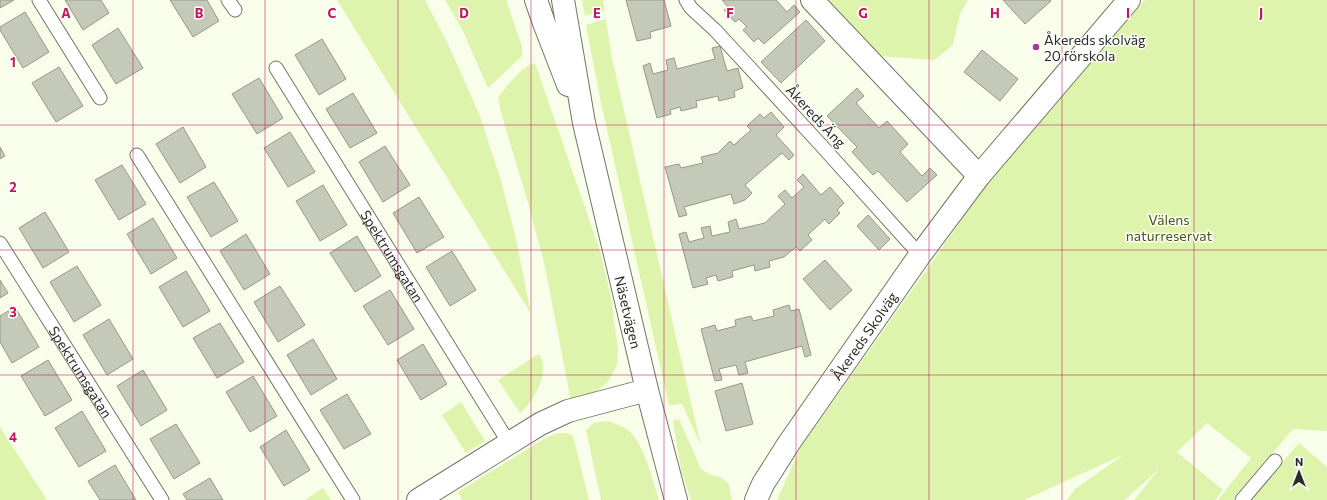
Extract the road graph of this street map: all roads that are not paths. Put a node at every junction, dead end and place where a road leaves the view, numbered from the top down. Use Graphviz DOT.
graph roads {
  1 [pos="39,0"];
  2 [pos="536,0"];
  3 [pos="563,0"];
  4 [pos="686,0"];
  5 [pos="812,0"];
  6 [pos="1130,0"];
  7 [pos="276,68"];
  8 [pos="100,98"];
  9 [pos="584,123"];
  10 [pos="137,155"];
  11 [pos="979,176"];
  12 [pos="0,243"];
  13 [pos="920,255"];
  14 [pos="647,390"];
  15 [pos="509,443"];
  16 [pos="1275,461"];
  17 [pos="162,500"];
  18 [pos="353,500"];
  19 [pos="418,500"];
  20 [pos="676,500"];
  21 [pos="756,500"];
  22 [pos="1242,500"];
  1 -- 8 [label="lane"];
  2 -- 9 [label="street, Näsetvägen"];
  3 -- 9 [label="street, Näsetvägen"];
  4 -- 13 [label="lane, Åkereds Äng"];
  5 -- 11 [label="street"];
  6 -- 11 [label="street, Åkereds Skolväg"];
  7 -- 15 [label="lane, Spektrumsgatan"];
  9 -- 14 [label="street, Näsetvägen"];
  10 -- 18 [label="lane"];
  11 -- 13 [label="street, Åkereds Skolväg"];
  12 -- 17 [label="lane, Spektrumsgatan"];
  13 -- 21 [label="street, Åkereds Skolväg"];
  14 -- 15 [label="street"];
  14 -- 20 [label="street, Näsetvägen"];
  15 -- 19 [label="street"];
  16 -- 22 [label="lane"];
}
